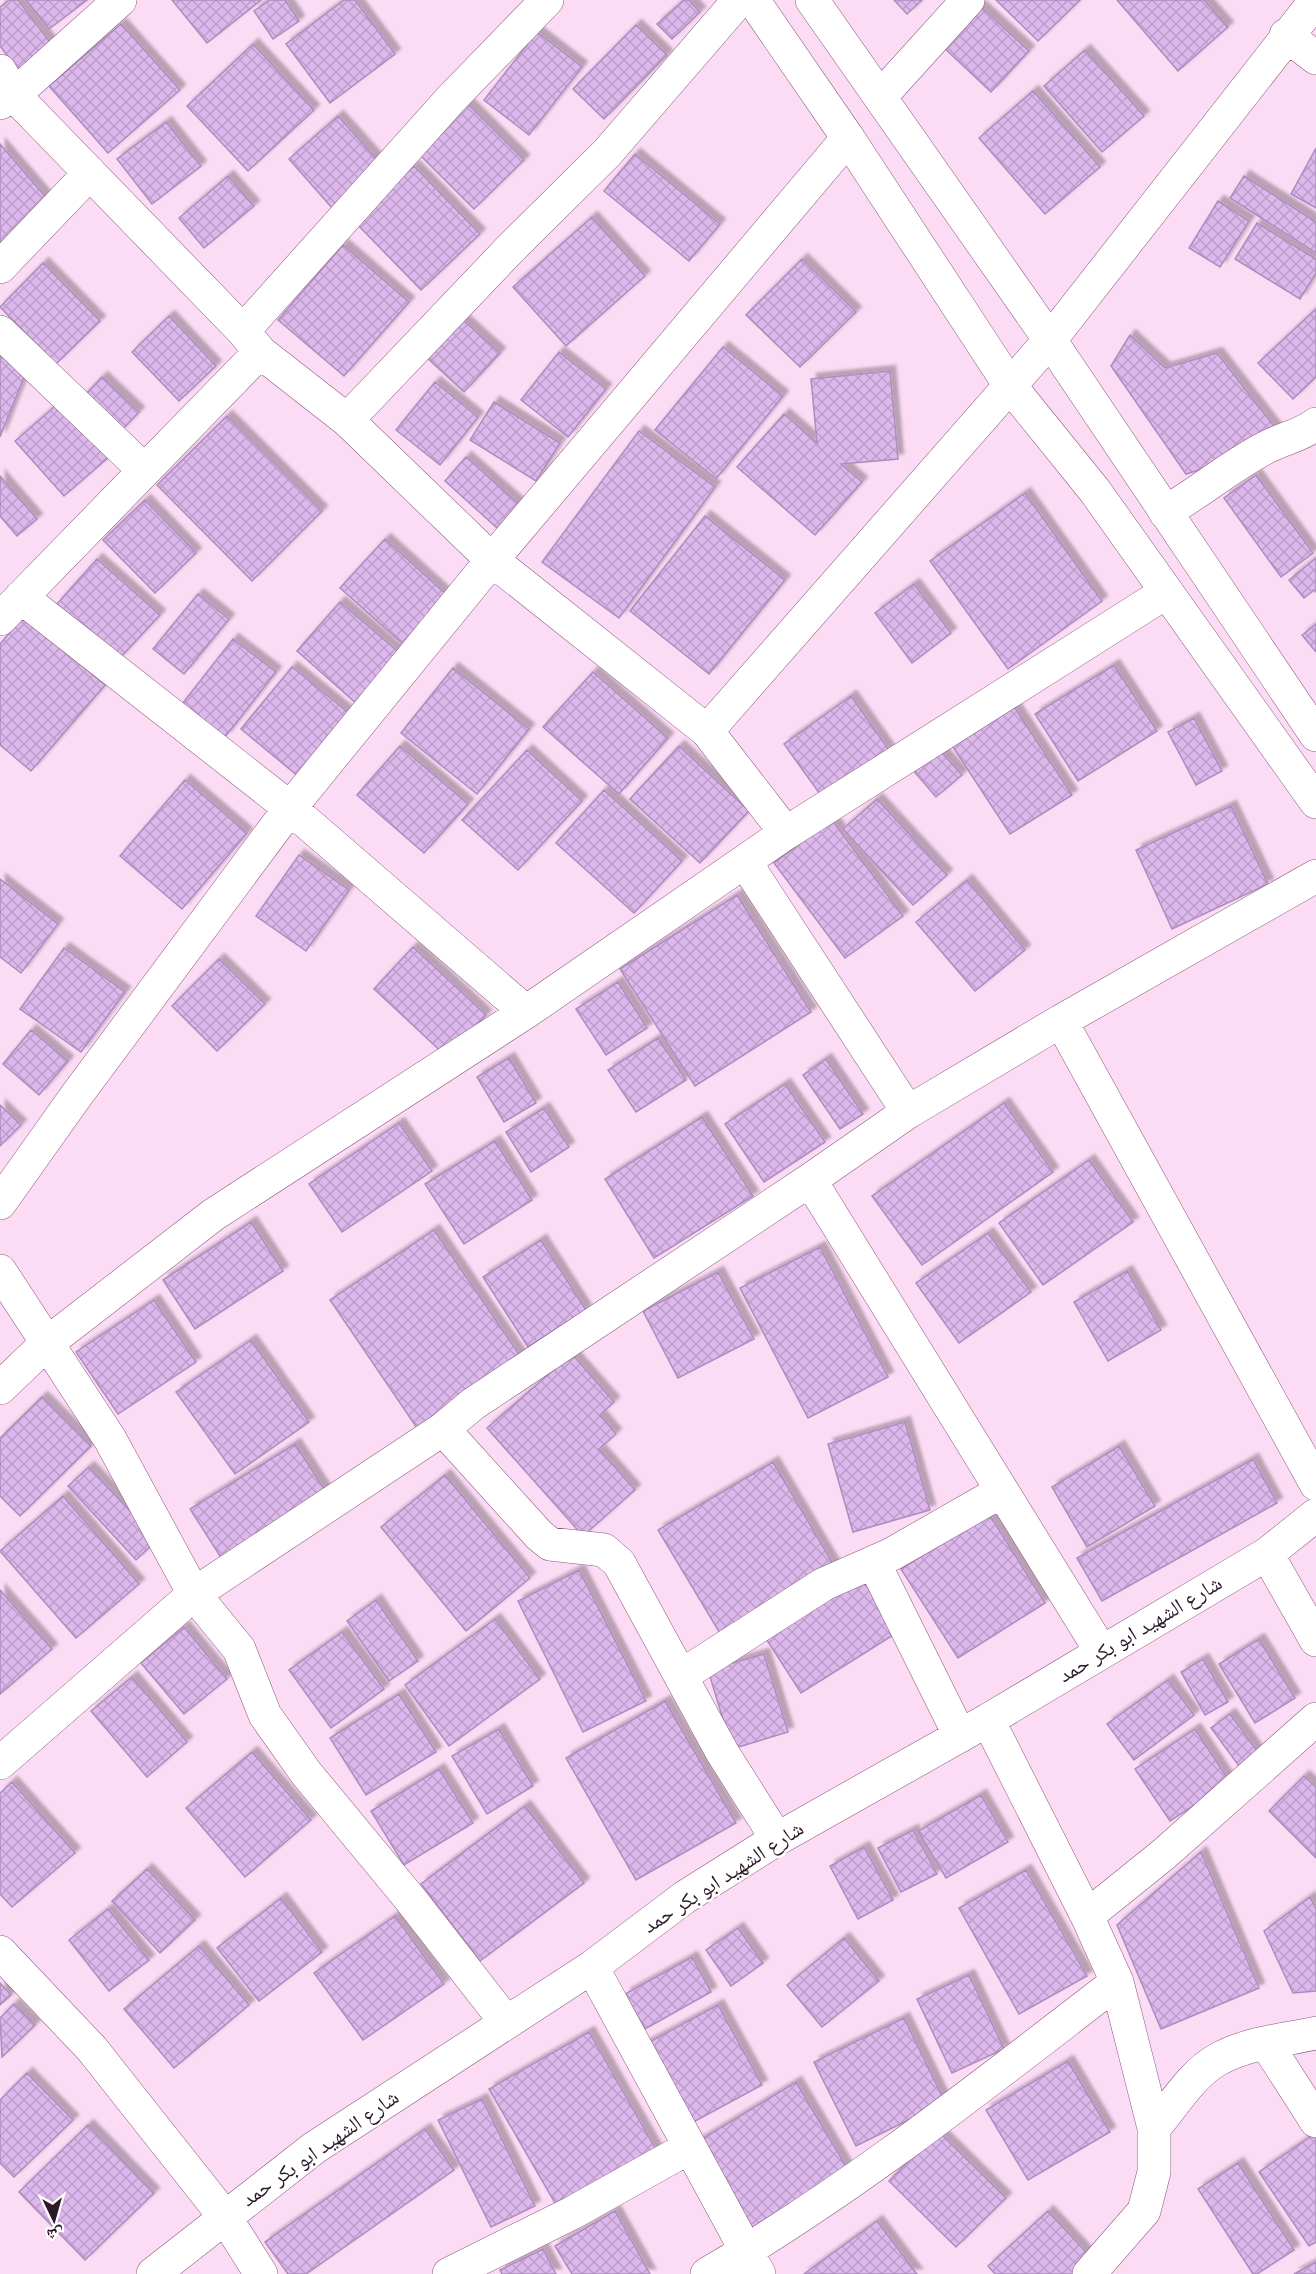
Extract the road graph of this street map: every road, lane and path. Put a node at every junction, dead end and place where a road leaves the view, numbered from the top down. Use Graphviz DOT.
graph roads {
  1 [pos="120,0"];
  2 [pos="547,0"];
  3 [pos="738,0"];
  4 [pos="753,0"];
  5 [pos="812,0"];
  6 [pos="968,0"];
  7 [pos="1316,0"];
  8 [pos="1286,35"];
  9 [pos="1316,58"];
  10 [pos="5,90"];
  11 [pos="881,96"];
  12 [pos="848,138"];
  13 [pos="90,173"];
  14 [pos="0,267"];
  15 [pos="0,332"];
  16 [pos="1050,340"];
  17 [pos="251,341"];
  18 [pos="1011,387"];
  19 [pos="347,420"];
  20 [pos="1316,424"];
  21 [pos="144,470"];
  22 [pos="1165,512"];
  23 [pos="492,560"];
  24 [pos="1165,593"];
  25 [pos="10,608"];
  26 [pos="1310,715"];
  27 [pos="707,731"];
  28 [pos="1316,802"];
  29 [pos="290,808"];
  30 [pos="786,833"];
  31 [pos="745,861"];
  32 [pos="1316,876"];
  33 [pos="526,1012"];
  34 [pos="1061,1021"];
  35 [pos="908,1112"];
  36 [pos="810,1180"];
  37 [pos="0,1203"];
  38 [pos="0,1271"];
  39 [pos="46,1344"];
  40 [pos="0,1388"];
  41 [pos="443,1429"];
  42 [pos="1316,1484"];
  43 [pos="1002,1491"];
  44 [pos="1316,1515"];
  45 [pos="1267,1554"];
  46 [pos="874,1563"];
  47 [pos="194,1594"];
  48 [pos="1316,1640"];
  49 [pos="1101,1651"];
  50 [pos="681,1676"];
  51 [pos="1316,1719"];
  52 [pos="988,1720"];
  53 [pos="960,1736"];
  54 [pos="0,1763"];
  55 [pos="777,1839"];
  56 [pos="1087,1916"];
  57 [pos="0,1952"];
  58 [pos="592,1967"];
  59 [pos="1117,1982"];
  60 [pos="506,2022"];
  61 [pos="1316,2033"];
  62 [pos="1266,2043"];
  63 [pos="1316,2121"];
  64 [pos="1154,2128"];
  65 [pos="690,2147"];
  66 [pos="225,2217"];
  67 [pos="752,2263"];
  68 [pos="153,2274"];
  69 [pos="261,2274"];
  70 [pos="449,2274"];
  71 [pos="707,2274"];
  72 [pos="1089,2274"];
  1 -- 10 [label="street"];
  2 -- 17 [label="street"];
  3 -- 19 [label="street"];
  4 -- 12 [label="street"];
  5 -- 11 [label="street"];
  6 -- 11 [label="street"];
  7 -- 8 [label="street"];
  8 -- 9 [label="street"];
  8 -- 16 [label="street"];
  10 -- 13 [label="street"];
  11 -- 16 [label="street"];
  12 -- 18 [label="street"];
  12 -- 23 [label="street"];
  13 -- 14 [label="street"];
  13 -- 17 [label="street"];
  15 -- 21 [label="street"];
  16 -- 18 [label="street"];
  16 -- 22 [label="street"];
  17 -- 19 [label="street"];
  17 -- 21 [label="street"];
  18 -- 24 [label="street"];
  18 -- 27 [label="street"];
  19 -- 23 [label="street"];
  20 -- 22 [label="street"];
  21 -- 25 [label="street"];
  22 -- 26 [label="street"];
  23 -- 27 [label="street"];
  23 -- 29 [label="street"];
  24 -- 28 [label="street"];
  24 -- 30 [label="street"];
  25 -- 29 [label="street"];
  27 -- 30 [label="street"];
  29 -- 33 [label="street"];
  29 -- 37 [label="street"];
  30 -- 31 [label="street"];
  31 -- 33 [label="street"];
  31 -- 35 [label="street"];
  32 -- 34 [label="street"];
  33 -- 39 [label="street"];
  34 -- 35 [label="street"];
  34 -- 42 [label="street"];
  35 -- 36 [label="street"];
  36 -- 41 [label="street"];
  36 -- 43 [label="street"];
  38 -- 39 [label="street"];
  39 -- 40 [label="street"];
  39 -- 47 [label="street"];
  41 -- 47 [label="street"];
  41 -- 50 [label="street"];
  43 -- 46 [label="street"];
  43 -- 49 [label="street"];
  44 -- 45 [label="street, شارع الشهيد ابو بكر حمد"];
  45 -- 48 [label="street"];
  45 -- 49 [label="street, شارع الشهيد ابو بكر حمد"];
  46 -- 50 [label="street"];
  46 -- 53 [label="street"];
  47 -- 54 [label="street"];
  47 -- 60 [label="street"];
  49 -- 52 [label="street, شارع الشهيد ابو بكر حمد"];
  50 -- 55 [label="street"];
  51 -- 56 [label="street"];
  52 -- 53 [label="street, شارع الشهيد ابو بكر حمد"];
  52 -- 56 [label="street"];
  53 -- 55 [label="street, شارع الشهيد ابو بكر حمد"];
  55 -- 58 [label="street, شارع الشهيد ابو بكر حمد"];
  56 -- 59 [label="street"];
  57 -- 66 [label="street"];
  58 -- 60 [label="street, شارع الشهيد ابو بكر حمد"];
  58 -- 65 [label="street"];
  59 -- 64 [label="street"];
  59 -- 67 [label="street"];
  60 -- 66 [label="street, شارع الشهيد ابو بكر حمد"];
  61 -- 62 [label="street"];
  62 -- 63 [label="street"];
  62 -- 64 [label="street"];
  64 -- 72 [label="street"];
  65 -- 67 [label="street"];
  65 -- 70 [label="street"];
  66 -- 68 [label="street, شارع الشهيد ابو بكر حمد"];
  66 -- 69 [label="street"];
  67 -- 71 [label="street"];
}
